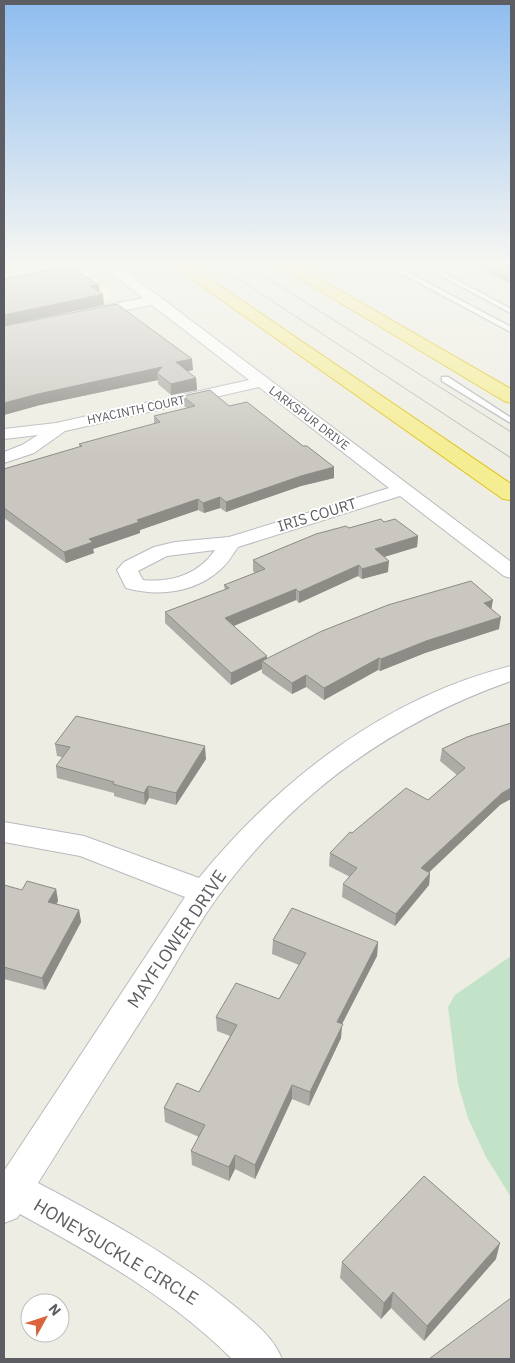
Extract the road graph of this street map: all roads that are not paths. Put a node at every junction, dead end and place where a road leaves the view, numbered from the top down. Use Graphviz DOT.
graph roads {
  1 [pos="191,328"];
  2 [pos="270,328"];
  3 [pos="393,328"];
  4 [pos="444,379"];
  5 [pos="261,382"];
  6 [pos="459,388"];
  7 [pos="448,391"];
  8 [pos="511,397"];
  9 [pos="511,421"];
  10 [pos="70,425"];
  11 [pos="4,434"];
  12 [pos="4,458"];
  13 [pos="404,489"];
  14 [pos="511,494"];
  15 [pos="230,543"];
  16 [pos="511,572"];
  17 [pos="511,673"];
  18 [pos="4,832"];
  19 [pos="204,892"];
  20 [pos="8,1198"];
  21 [pos="261,1359"];
  1 -- 5 [label="street, LARKSPUR DRIVE"];
  2 -- 14 [label="highway"];
  3 -- 8 [label="highway"];
  4 -- 6 [label="lane"];
  5 -- 10 [label="street, HYACINTH COURT"];
  5 -- 13 [label="street, LARKSPUR DRIVE"];
  6 -- 7 [label="lane"];
  6 -- 9 [label="lane"];
  10 -- 11 [label="street, HYACINTH COURT"];
  10 -- 12 [label="street, HYACINTH COURT"];
  13 -- 15 [label="street, IRIS COURT"];
  13 -- 16 [label="street, LARKSPUR DRIVE"];
  17 -- 19 [label="street, MAYFLOWER DRIVE"];
  18 -- 19 [label="street"];
  19 -- 20 [label="street, MAYFLOWER DRIVE"];
  20 -- 21 [label="street, HONEYSUCKLE CIRCLE"];
}
